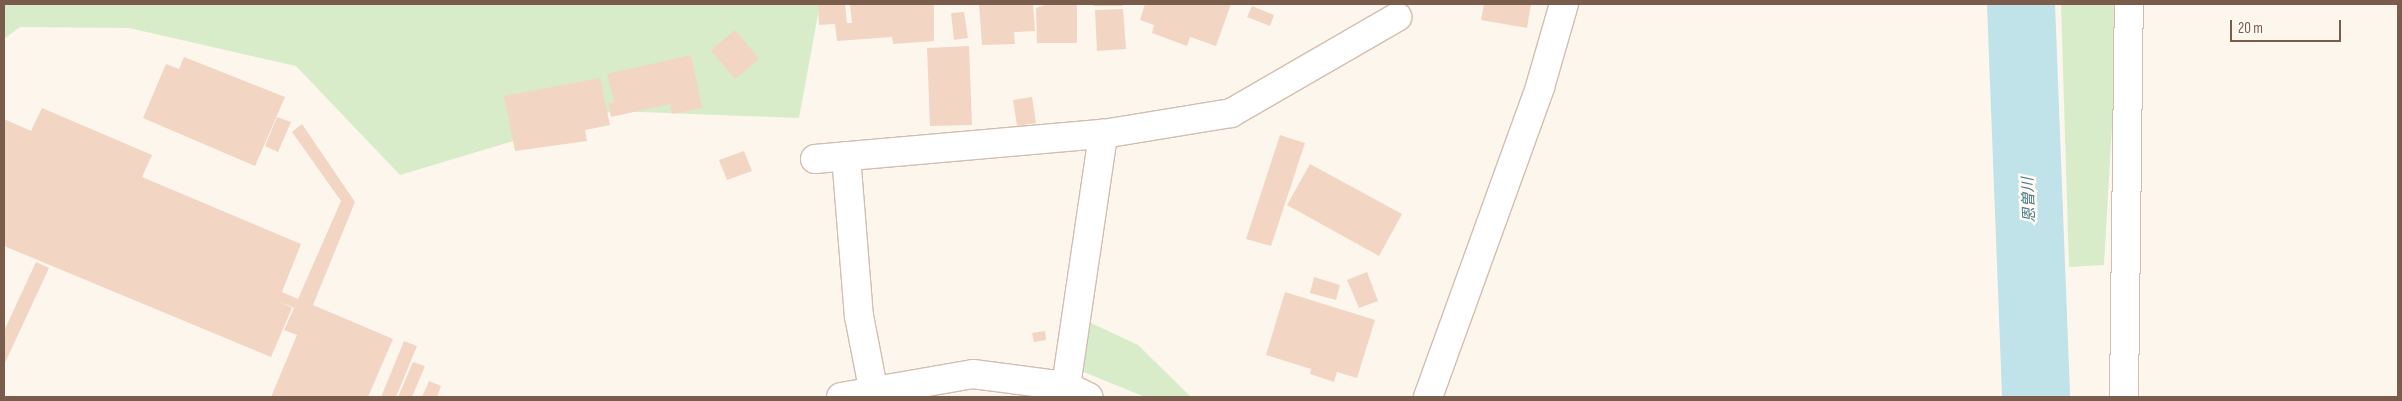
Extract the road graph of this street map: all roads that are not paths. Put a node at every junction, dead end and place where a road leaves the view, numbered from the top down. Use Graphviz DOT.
graph roads {
  1 [pos="1564,4"];
  2 [pos="2130,4"];
  3 [pos="1397,18"];
  4 [pos="1103,134"];
  5 [pos="846,156"];
  6 [pos="815,159"];
  7 [pos="872,388"];
  8 [pos="1078,392"];
  9 [pos="841,397"];
  10 [pos="1428,397"];
  11 [pos="2124,397"];
  1 -- 10 [label="street"];
  2 -- 11 [label="street"];
  3 -- 4 [label="street"];
  4 -- 5 [label="street"];
  4 -- 8 [label="street"];
  5 -- 6 [label="street"];
  5 -- 7 [label="street"];
  7 -- 8 [label="street"];
  7 -- 9 [label="street"];
}
